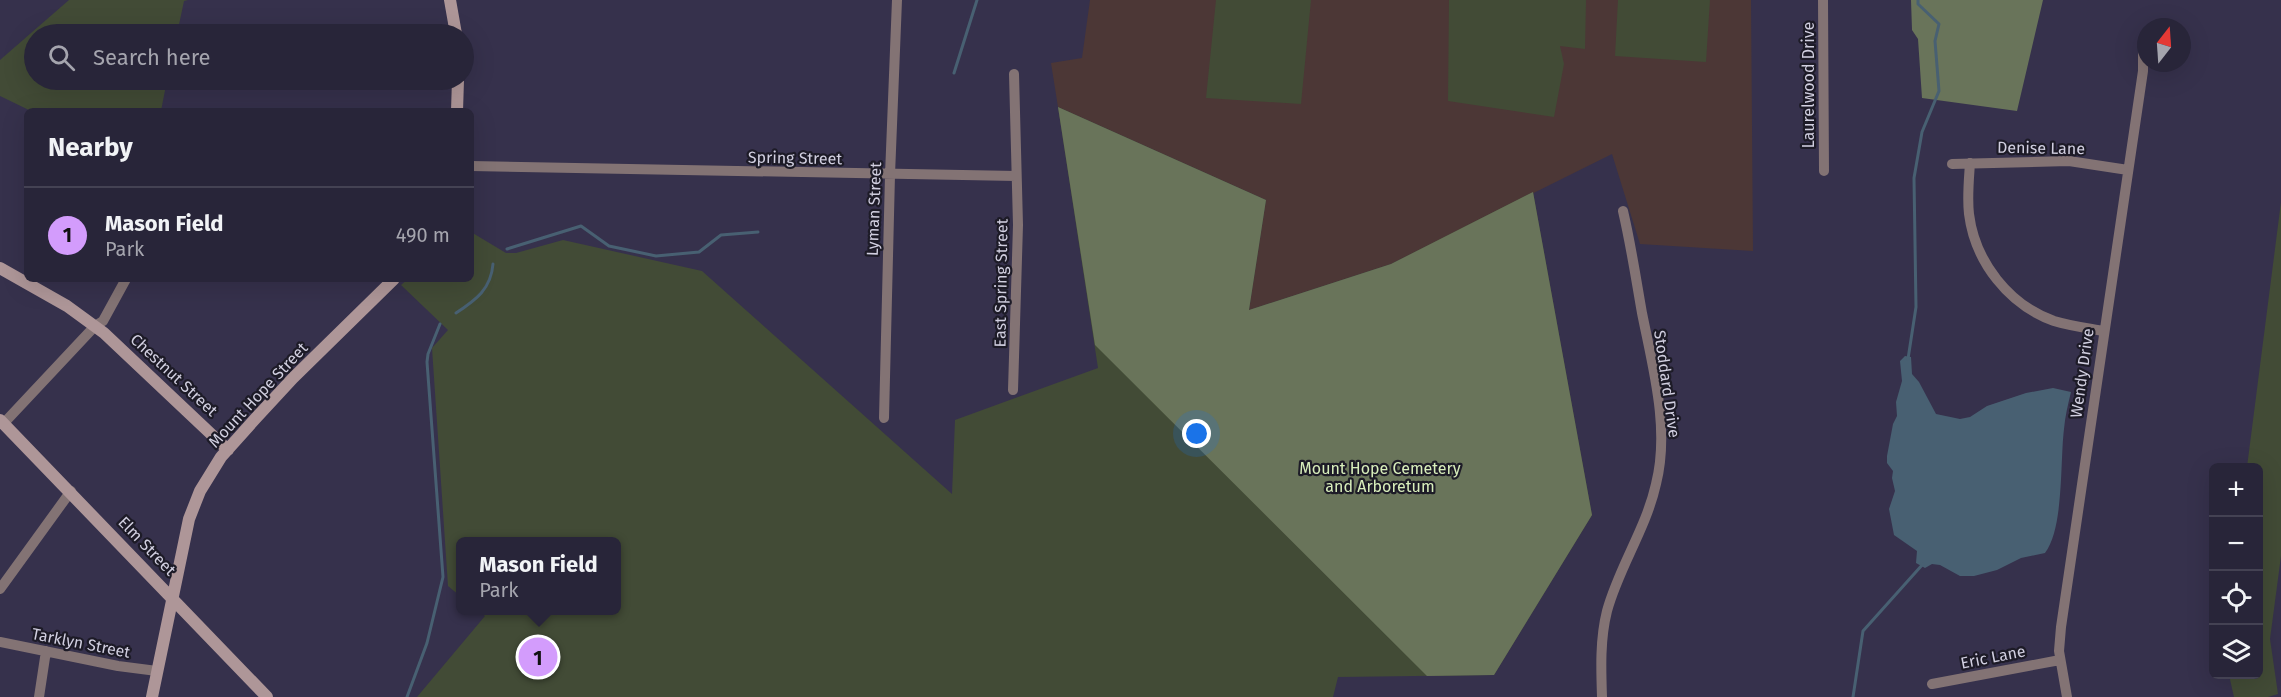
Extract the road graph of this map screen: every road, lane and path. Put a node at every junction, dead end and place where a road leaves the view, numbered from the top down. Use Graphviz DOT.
graph roads {
  1 [pos="450,0"];
  2 [pos="897,0"];
  3 [pos="1823,0"];
  4 [pos="454,24"];
  5 [pos="2143,72"];
  6 [pos="1014,74"];
  7 [pos="458,90"];
  8 [pos="457,108"];
  9 [pos="1970,163"];
  10 [pos="1952,164"];
  11 [pos="474,166"];
  12 [pos="2128,170"];
  13 [pos="1824,171"];
  14 [pos="890,175"];
  15 [pos="1016,176"];
  16 [pos="1623,211"];
  17 [pos="0,268"];
  18 [pos="24,282"];
  19 [pos="25,282"];
  20 [pos="124,282"];
  21 [pos="391,282"];
  22 [pos="95,326"];
  23 [pos="2104,332"];
  24 [pos="1013,390"];
  25 [pos="884,418"];
  26 [pos="2,422"];
  27 [pos="228,450"];
  28 [pos="71,491"];
  29 [pos="0,589"];
  30 [pos="172,596"];
  31 [pos="0,642"];
  32 [pos="46,651"];
  33 [pos="2060,660"];
  34 [pos="157,671"];
  35 [pos="1932,684"];
  36 [pos="39,697"];
  37 [pos="152,697"];
  38 [pos="267,697"];
  39 [pos="1602,697"];
  40 [pos="2067,697"];
  1 -- 4 [label="street"];
  2 -- 14 [label="street, Lyman Street"];
  3 -- 13 [label="street, Laurelwood Drive"];
  5 -- 12 [label="street, Wendy Drive"];
  6 -- 15 [label="street"];
  7 -- 8 [label="street"];
  9 -- 10 [label="street, Denise Lane"];
  9 -- 12 [label="street, Denise Lane"];
  9 -- 23 [label="street"];
  11 -- 14 [label="street, Spring Street"];
  12 -- 23 [label="street, Wendy Drive"];
  14 -- 15 [label="street, Spring Street"];
  14 -- 25 [label="street, Lyman Street"];
  15 -- 24 [label="street, East Spring Street"];
  16 -- 39 [label="street, Stoddard Drive"];
  17 -- 18 [label="street, Chestnut Street"];
  19 -- 22 [label="street, Chestnut Street"];
  20 -- 22 [label="street"];
  21 -- 27 [label="street, Mount Hope Street"];
  22 -- 26 [label="street"];
  22 -- 27 [label="street, Chestnut Street"];
  23 -- 33 [label="street, Wendy Drive"];
  26 -- 28 [label="street, Elm Street"];
  27 -- 30 [label="street, Mount Hope Street"];
  28 -- 29 [label="street"];
  28 -- 30 [label="street, Elm Street"];
  30 -- 34 [label="street, Mount Hope Street"];
  30 -- 38 [label="street, Elm Street"];
  31 -- 32 [label="street, Tarklyn Street"];
  32 -- 34 [label="street, Tarklyn Street"];
  32 -- 36 [label="street"];
  33 -- 35 [label="street, Eric Lane"];
  33 -- 40 [label="street, Wendy Drive"];
  34 -- 37 [label="street, Mount Hope Street"];
}
